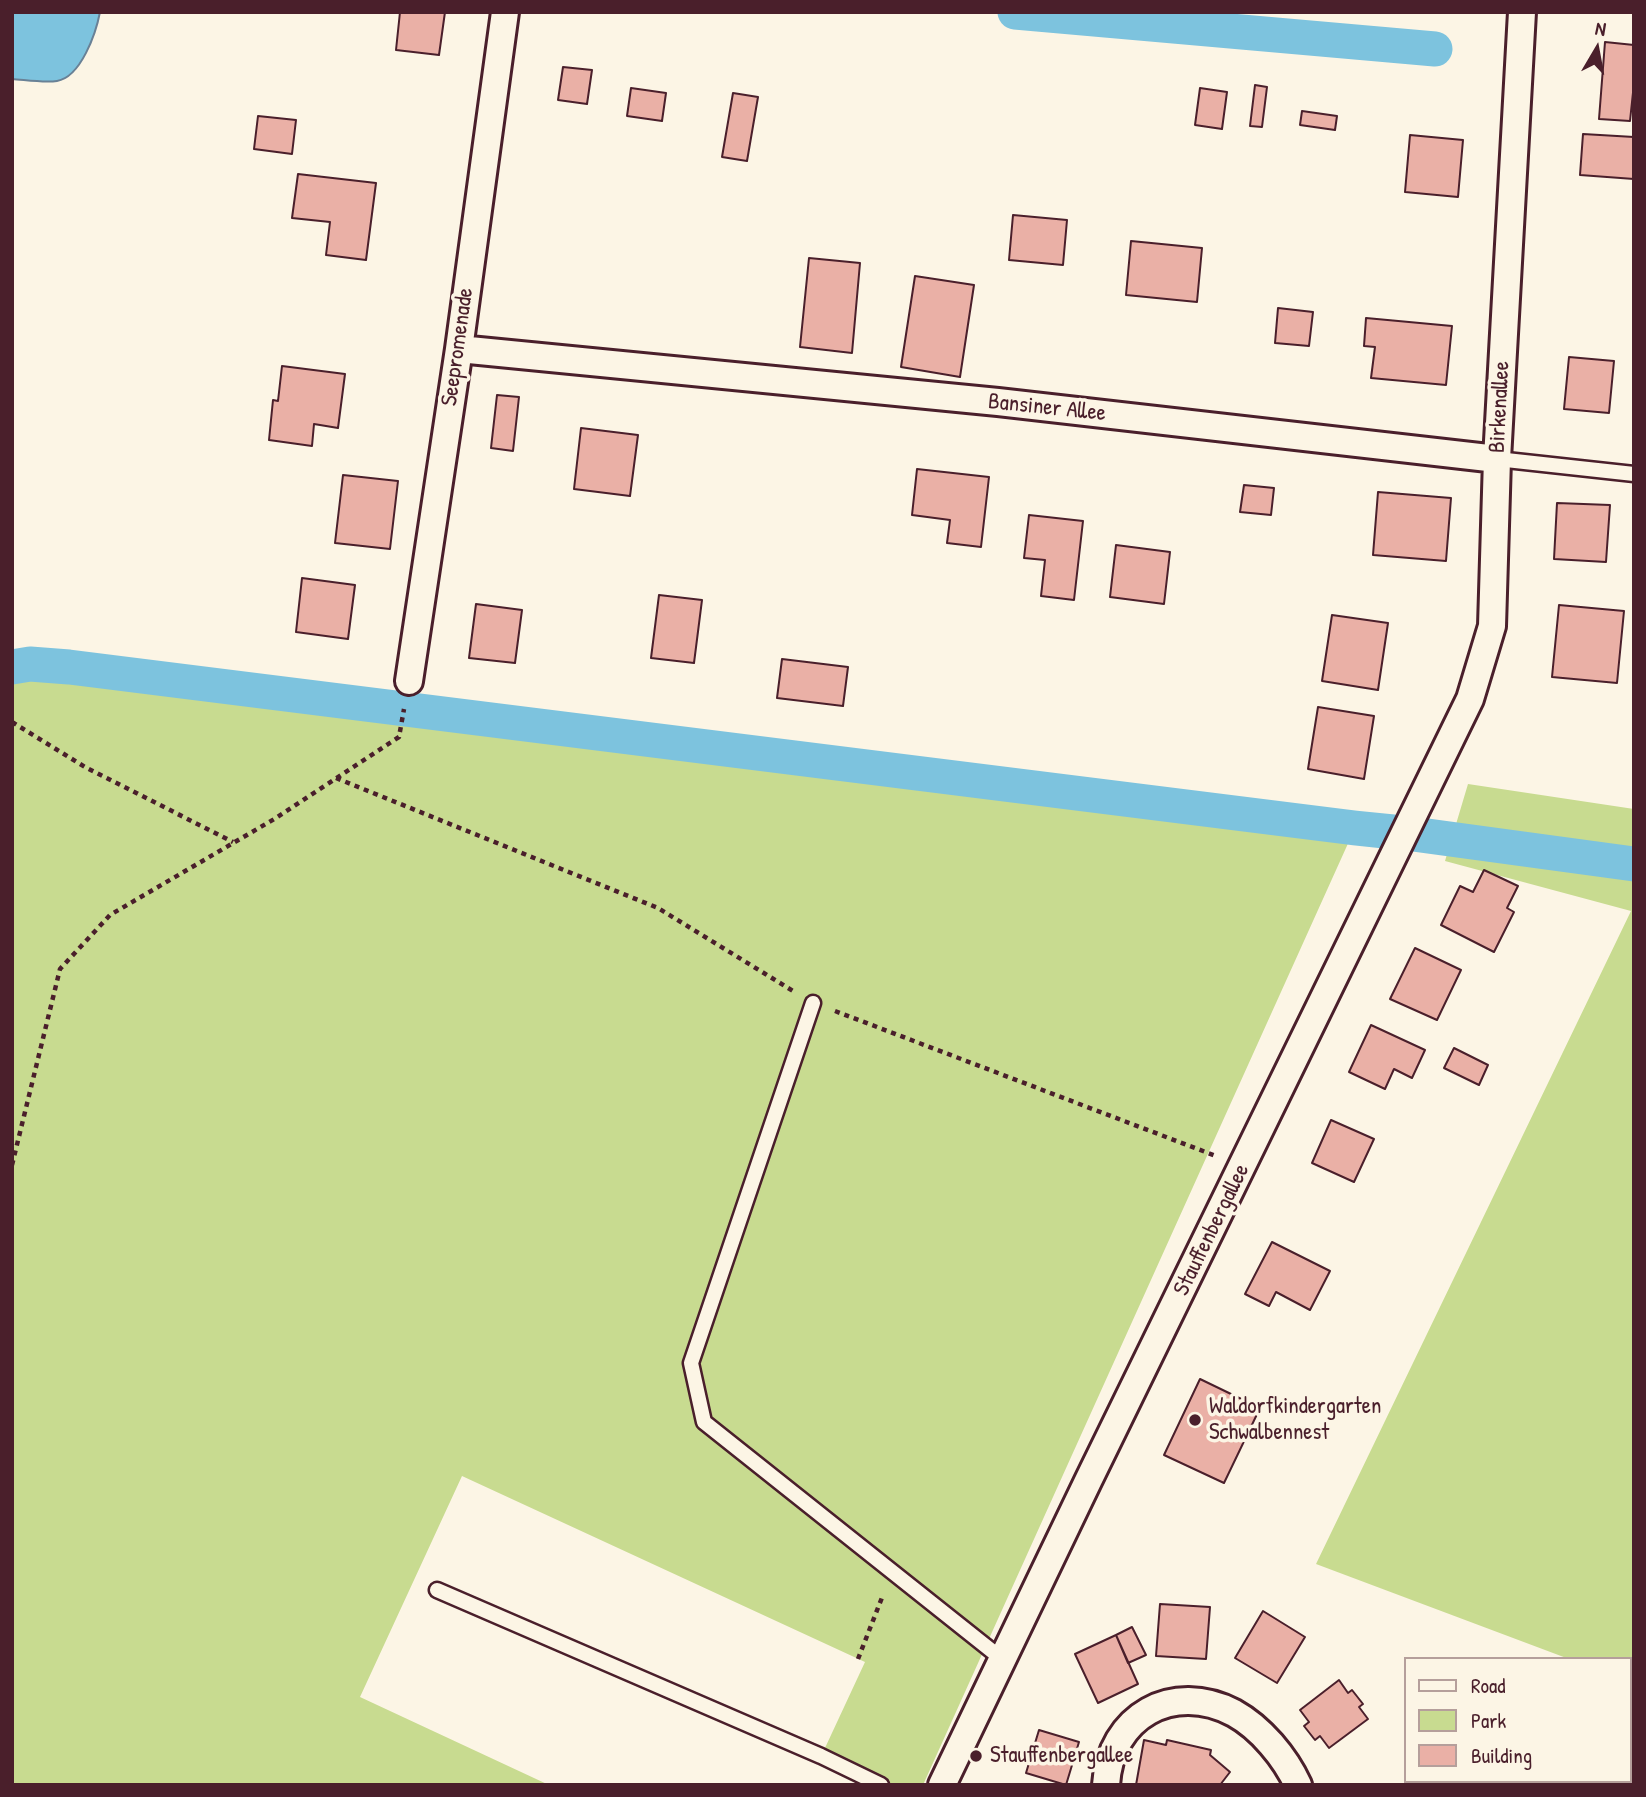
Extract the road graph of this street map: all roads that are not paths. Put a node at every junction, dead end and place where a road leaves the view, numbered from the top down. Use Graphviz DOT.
graph roads {
  1 [pos="505,12"];
  2 [pos="1522,12"];
  3 [pos="458,349"];
  4 [pos="1497,459"];
  5 [pos="1634,474"];
  6 [pos="409,681"];
  7 [pos="1426,788"];
  8 [pos="813,1003"];
  9 [pos="438,1590"];
  10 [pos="1002,1660"];
  11 [pos="881,1785"];
  12 [pos="942,1785"];
  13 [pos="1106,1785"];
  14 [pos="1298,1785"];
  1 -- 3 [label="street, Seepromenade"];
  2 -- 4 [label="street, Birkenallee"];
  3 -- 4 [label="street, Bansiner Allee"];
  3 -- 6 [label="street, Seepromenade"];
  4 -- 5 [label="lane, Bansiner Allee"];
  4 -- 7 [label="street, Birkenallee"];
  7 -- 10 [label="street, Stauffenbergallee"];
  8 -- 10 [label="lane"];
  9 -- 11 [label="lane"];
  10 -- 12 [label="street, Stauffenbergallee"];
  13 -- 14 [label="street"];
}
